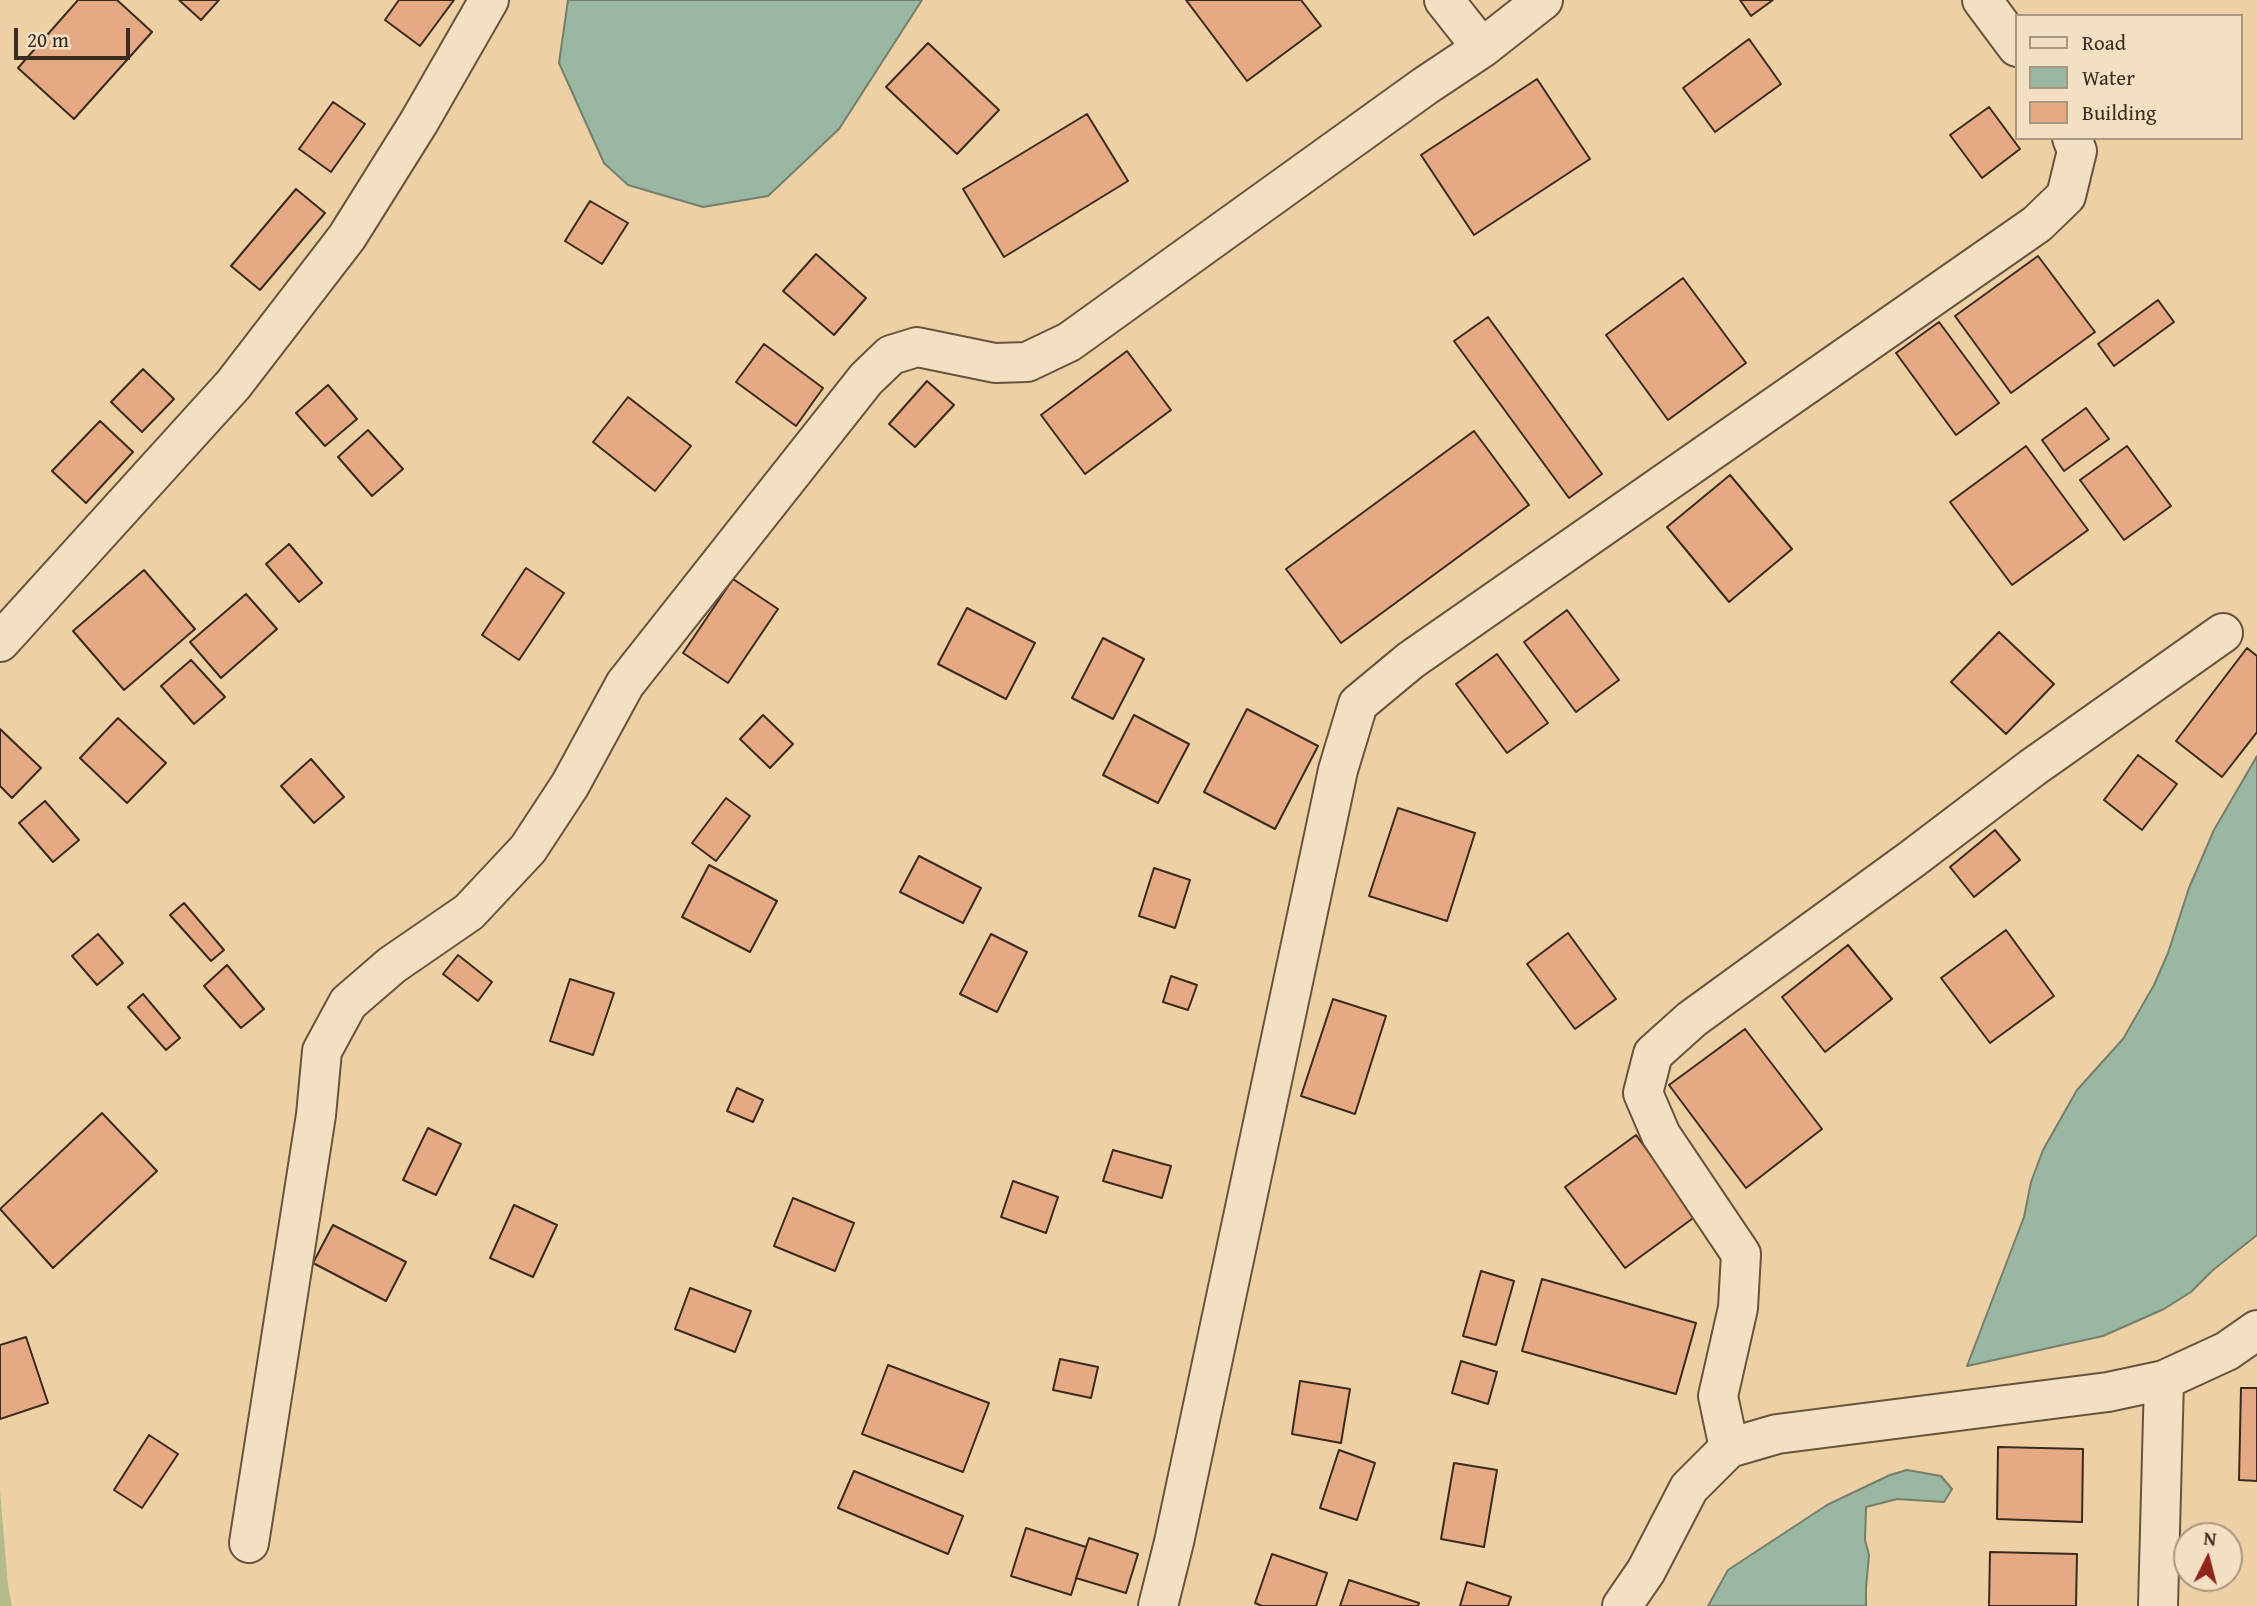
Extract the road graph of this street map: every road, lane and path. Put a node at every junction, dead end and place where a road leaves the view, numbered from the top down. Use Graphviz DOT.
graph roads {
  1 [pos="489,0"];
  2 [pos="1444,0"];
  3 [pos="1543,0"];
  4 [pos="1982,0"];
  5 [pos="2016,46"];
  6 [pos="1482,48"];
  7 [pos="2073,140"];
  8 [pos="2223,633"];
  9 [pos="0,642"];
  10 [pos="2257,1330"];
  11 [pos="2164,1380"];
  12 [pos="1728,1448"];
  13 [pos="249,1543"];
  14 [pos="1158,1606"];
  15 [pos="1622,1606"];
  16 [pos="2158,1606"];
  1 -- 9 [label="street"];
  2 -- 6 [label="street"];
  3 -- 6 [label="street"];
  4 -- 5 [label="street"];
  6 -- 13 [label="street"];
  7 -- 14 [label="street"];
  8 -- 12 [label="street"];
  10 -- 11 [label="street"];
  11 -- 12 [label="street"];
  11 -- 16 [label="street"];
  12 -- 15 [label="street"];
}
